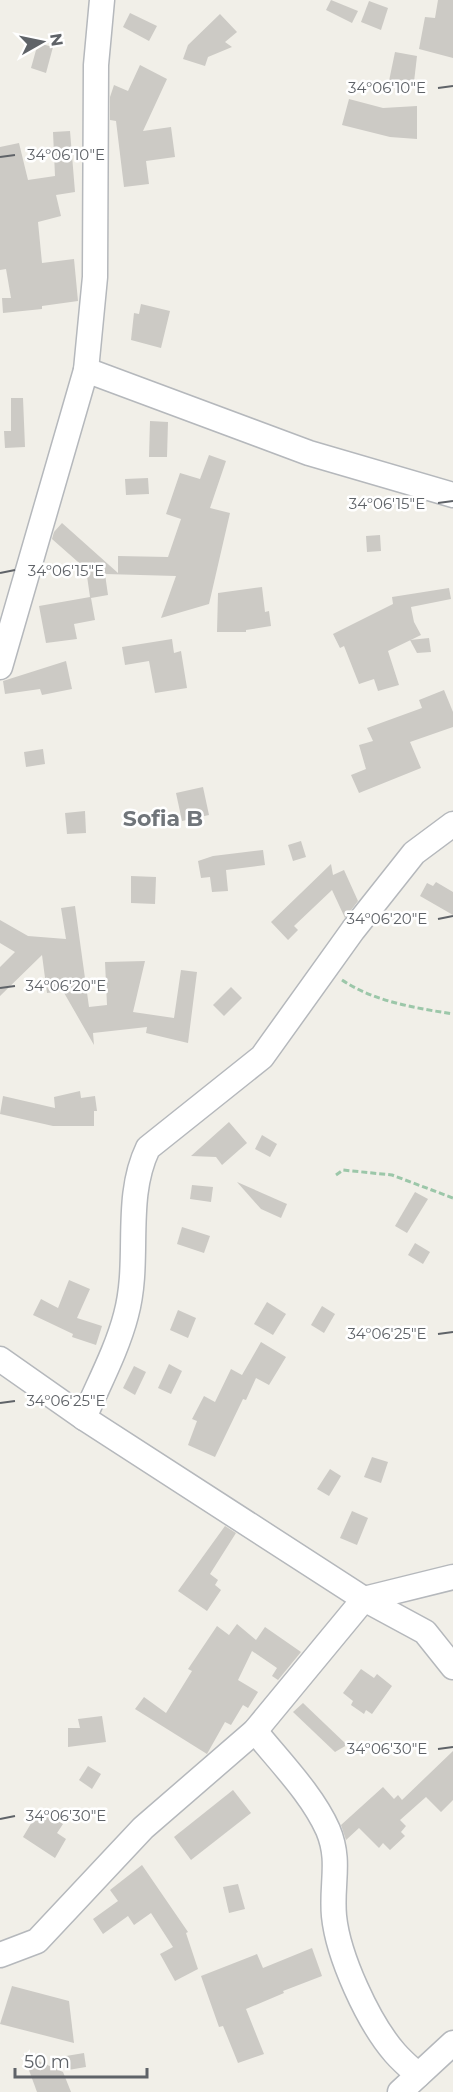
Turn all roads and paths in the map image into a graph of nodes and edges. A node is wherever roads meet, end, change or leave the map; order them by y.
1 (102, 0) edge
2 (86, 370) junction
3 (453, 495) edge
4 (0, 667) edge
5 (453, 824) edge
6 (326, 969) junction
7 (453, 1014) edge
8 (336, 1175) dead end
9 (453, 1198) edge
10 (0, 1359) edge
11 (84, 1418) junction
12 (453, 1577) edge
13 (364, 1599) junction
14 (453, 1668) edge
15 (255, 1731) junction
16 (0, 1955) edge
17 (453, 2043) edge
18 (418, 2075) junction
19 (400, 2092) edge

1 - 2 street
2 - 3 street
2 - 4 street
5 - 6 street
6 - 7 path
6 - 11 street
8 - 9 path
10 - 11 street
11 - 13 street
12 - 13 street
13 - 14 street
13 - 15 street
15 - 16 street
15 - 18 street
17 - 18 street
18 - 19 street

